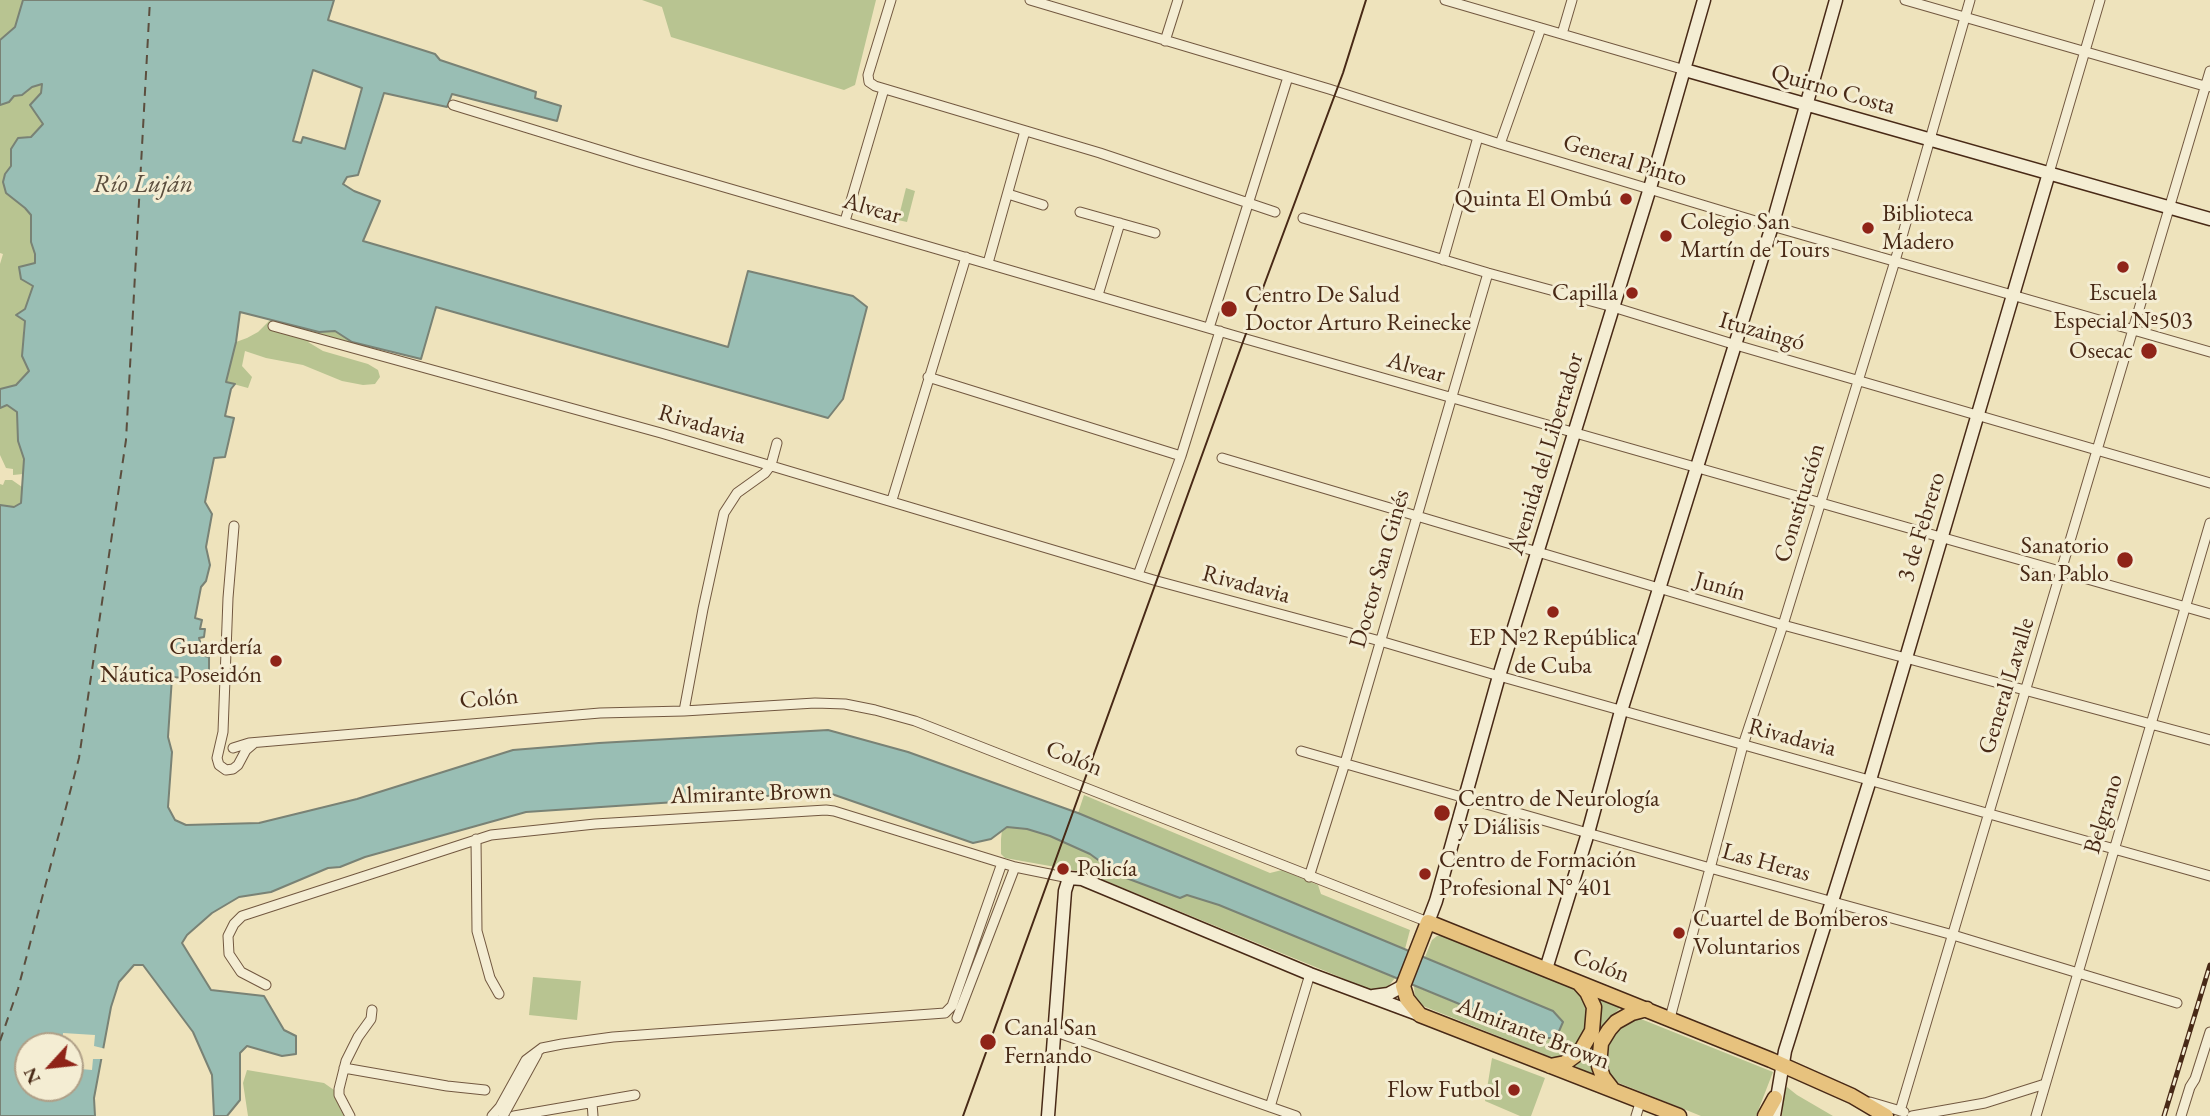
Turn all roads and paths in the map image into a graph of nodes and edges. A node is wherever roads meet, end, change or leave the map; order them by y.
1 (891, 0) edge
2 (1030, 0) edge
3 (1178, 0) edge
4 (1445, 0) edge
5 (1572, 0) edge
6 (1704, 0) edge
7 (1836, 0) edge
8 (1905, 0) edge
9 (1970, 0) edge
10 (2100, 0) edge
11 (1048, 3) edge
12 (1965, 17) junction
13 (1541, 28) junction
14 (1562, 34) junction
15 (1165, 41) junction
16 (2085, 51) junction
17 (1685, 70) junction
18 (2210, 71) edge
19 (1288, 77) junction
20 (2208, 87) edge
21 (884, 89) junction
22 (1807, 104) junction
23 (453, 105) dead end
24 (1025, 131) junction
25 (1478, 137) junction
26 (1930, 139) junction
27 (1500, 144) junction
28 (2049, 173) junction
29 (1650, 188) junction
30 (1008, 194) junction
31 (1248, 202) junction
32 (1043, 205) dead end
33 (2170, 207) junction
34 (1080, 212) dead end
35 (1275, 212) dead end
36 (1303, 218) dead end
37 (2210, 219) edge
38 (845, 221) junction
39 (1120, 223) junction
40 (1772, 226) junction
41 (1155, 233) dead end
42 (966, 257) junction
43 (1443, 260) junction
44 (1895, 261) junction
45 (988, 264) junction
46 (1488, 273) junction
47 (1098, 295) junction
48 (2012, 295) junction
49 (1613, 307) junction
50 (273, 326) dead end
51 (1209, 328) junction
52 (2133, 330) junction
53 (1220, 331) junction
54 (1736, 345) junction
55 (2210, 352) edge
56 (928, 377) junction
57 (1859, 381) junction
58 (1450, 397) junction
59 (1977, 415) junction
60 (1574, 433) junction
61 (777, 443) dead end
62 (2097, 450) junction
63 (1181, 456) junction
64 (1222, 458) dead end
65 (771, 465) junction
66 (1697, 469) junction
67 (2210, 483) edge
68 (892, 500) junction
69 (1819, 504) junction
70 (1416, 516) junction
71 (2210, 523) edge
72 (234, 526) dead end
73 (1940, 538) junction
74 (1538, 552) junction
75 (2061, 572) junction
76 (1138, 575) junction
77 (1660, 589) junction
78 (2185, 607) junction
79 (2210, 614) edge
80 (1783, 625) junction
81 (1380, 641) junction
82 (1905, 658) junction
83 (1499, 676) junction
84 (2025, 691) junction
85 (684, 710) junction
86 (1621, 711) junction
87 (2151, 725) junction
88 (223, 732) junction
89 (2210, 740) edge
90 (258, 742) junction
91 (1743, 745) junction
92 (232, 747) junction
93 (1301, 751) dead end
94 (219, 752) junction
95 (240, 759) junction
96 (1345, 763) junction
97 (1870, 780) junction
98 (1465, 798) junction
99 (1989, 814) junction
100 (1588, 833) junction
101 (476, 839) junction
102 (2113, 850) junction
103 (1002, 863) junction
104 (1014, 867) junction
105 (1710, 868) junction
106 (2210, 876) edge
107 (1309, 877) junction
108 (1069, 878) junction
109 (1832, 901) junction
110 (1428, 922) junction
111 (1953, 935) junction
112 (1546, 969) junction
113 (2077, 973) junction
114 (1310, 974) junction
115 (1578, 982) junction
116 (266, 985) dead end
117 (1403, 986) junction
118 (499, 994) dead end
119 (1369, 996) junction
120 (2177, 1003) dead end
121 (1648, 1009) junction
122 (372, 1010) dead end
123 (1420, 1015) junction
124 (957, 1018) dead end
125 (1670, 1018) junction
126 (1056, 1032) junction
127 (2210, 1032) edge
128 (1782, 1065) junction
129 (1550, 1066) junction
130 (344, 1069) junction
131 (2045, 1084) junction
132 (485, 1090) dead end
133 (1614, 1090) junction
134 (635, 1096) dead end
135 (1775, 1098) junction
136 (1641, 1100) junction
137 (592, 1103) junction
138 (1270, 1107) junction
139 (1893, 1113) edge
140 (503, 1114) edge
141 (349, 1116) edge
142 (593, 1116) edge
143 (1048, 1116) edge
144 (1296, 1116) edge
145 (1636, 1116) edge
146 (1679, 1116) edge
147 (1765, 1116) edge
148 (1773, 1116) edge
149 (1912, 1116) edge
150 (2036, 1116) edge
151 (2181, 1116) edge

1 - 21 street
2 - 11 street, General Pinto
3 - 15 street
4 - 13 street, Quirno Costa
5 - 14 street
6 - 17 street, Avenida del Libertador
7 - 22 street
8 - 12 street
9 - 12 street, Constitución
10 - 16 street, 3 de Febrero
11 - 15 street, General Pinto
12 - 16 street
12 - 26 street, Constitución
13 - 14 street, Quirno Costa
13 - 27 street
14 - 17 street, Quirno Costa
15 - 19 street, General Pinto
16 - 20 street
16 - 28 street, 3 de Febrero
17 - 22 street, Quirno Costa
17 - 29 street, Avenida del Libertador
18 - 20 street, General Lavalle
19 - 25 street, General Pinto
19 - 31 street
20 - 33 street, General Lavalle
21 - 24 street
21 - 38 street
22 - 26 street, Quirno Costa
22 - 40 street
23 - 38 street, Alvear
24 - 30 street
24 - 31 street
25 - 27 street, General Pinto
25 - 43 street
26 - 28 street, Quirno Costa
26 - 44 street, Constitución
27 - 29 street, General Pinto
28 - 33 street, Quirno Costa
28 - 48 street, 3 de Febrero
29 - 40 street, General Pinto
29 - 49 street, Avenida del Libertador
30 - 32 street
30 - 45 street
31 - 35 street
31 - 51 street
33 - 37 street, Quirno Costa
33 - 52 street, General Lavalle
34 - 39 street
36 - 43 street, Ituzaingó
38 - 42 street, Alvear
39 - 41 street
39 - 47 street
40 - 44 street, General Pinto
40 - 54 street
42 - 45 street, Alvear
42 - 56 street
43 - 46 street, Ituzaingó
44 - 48 street, General Pinto
44 - 57 street, Constitución
45 - 47 street, Alvear
46 - 49 street, Ituzaingó
46 - 58 street, Doctor San Ginés
47 - 51 street, Alvear
48 - 52 street, General Pinto
48 - 59 street, 3 de Febrero
49 - 54 street, Ituzaingó
49 - 60 street, Avenida del Libertador
50 - 65 street, Rivadavia
51 - 53 street, Alvear
52 - 55 street, General Pinto
52 - 62 street, General Lavalle
53 - 58 street, Alvear
53 - 63 street
54 - 57 street, Ituzaingó
54 - 66 street
56 - 63 street
56 - 68 street
57 - 59 street, Ituzaingó
57 - 69 street, Constitución
58 - 60 street, Alvear
58 - 70 street, Doctor San Ginés
59 - 62 street, Ituzaingó
59 - 73 street, 3 de Febrero
60 - 66 street, Alvear
60 - 74 street, Avenida del Libertador
61 - 65 street
62 - 67 street, Ituzaingó
62 - 75 street, General Lavalle
63 - 76 street
64 - 70 street, Junín
65 - 68 street, Rivadavia
65 - 85 street
66 - 69 street, Alvear
66 - 77 street
68 - 76 street, Rivadavia
69 - 73 street, Alvear
69 - 80 street, Constitución
70 - 74 street, Junín
70 - 81 street, Doctor San Ginés
71 - 78 street, Belgrano
72 - 88 street
73 - 75 street, Alvear
73 - 82 street, 3 de Febrero
74 - 77 street, Junín
74 - 83 street, Avenida del Libertador
75 - 78 street, Alvear
75 - 84 street, General Lavalle
76 - 81 street, Rivadavia
77 - 80 street, Junín
77 - 86 street
78 - 79 street, Alvear
78 - 87 street, Belgrano
80 - 82 street, Junín
80 - 91 street, Constitución
81 - 83 street, Rivadavia
81 - 96 street, Doctor San Ginés
82 - 84 street, Junín
82 - 97 street, 3 de Febrero
83 - 86 street, Rivadavia
83 - 98 street, Avenida del Libertador
84 - 87 street, Junín
84 - 99 street, General Lavalle
85 - 90 street, Colón
85 - 107 street, Colón
86 - 91 street, Rivadavia
86 - 100 street
87 - 89 street, Junín
87 - 102 street, Belgrano
88 - 92 street
88 - 94 street
90 - 92 street, Colón
90 - 95 street
91 - 97 street, Rivadavia
91 - 105 street, Constitución
92 - 94 street
92 - 95 street
93 - 96 street, Las Heras
94 - 95 street
96 - 98 street, Las Heras
96 - 107 street, Doctor San Ginés
97 - 99 street, Rivadavia
97 - 109 street, 3 de Febrero
98 - 100 street, Las Heras
98 - 110 street, Avenida del Libertador
99 - 102 street, Rivadavia
99 - 111 street, General Lavalle
100 - 105 street, Las Heras
100 - 112 street
101 - 103 street, Almirante Brown
101 - 116 street, Almirante Brown
101 - 118 street
102 - 106 street, Rivadavia
102 - 113 street, Belgrano
103 - 104 street, Almirante Brown
103 - 140 street
104 - 108 street, Almirante Brown
104 - 124 street
105 - 109 street, Las Heras
105 - 125 street, Constitución
107 - 110 street, Colón
108 - 114 street, Almirante Brown
108 - 126 street
109 - 111 street, Las Heras
109 - 128 street, 3 de Febrero
110 - 112 main road, Colón
110 - 117 main road
111 - 113 street, Las Heras
111 - 139 street, General Lavalle
112 - 115 main road, Colón
113 - 120 street, Las Heras
113 - 131 street, Belgrano
114 - 119 street, Almirante Brown
114 - 138 street
115 - 121 main road, Colón
115 - 129 main road
117 - 119 street
117 - 123 main road
119 - 123 street, Almirante Brown
121 - 125 main road, Colón
121 - 133 main road
122 - 130 street
123 - 129 main road, Almirante Brown
125 - 128 main road, Colón
126 - 138 street
126 - 143 street
127 - 151 street
128 - 135 street, 3 de Febrero
128 - 139 main road, Colón
129 - 133 main road, Almirante Brown
130 - 132 street
130 - 141 street
131 - 149 street
131 - 150 street, Belgrano
133 - 136 main road, Almirante Brown
134 - 137 street
135 - 147 main road
135 - 148 street, 3 de Febrero
136 - 145 street
136 - 146 main road, Almirante Brown
137 - 140 street
137 - 142 street
138 - 144 street
139 - 149 street, Colón

